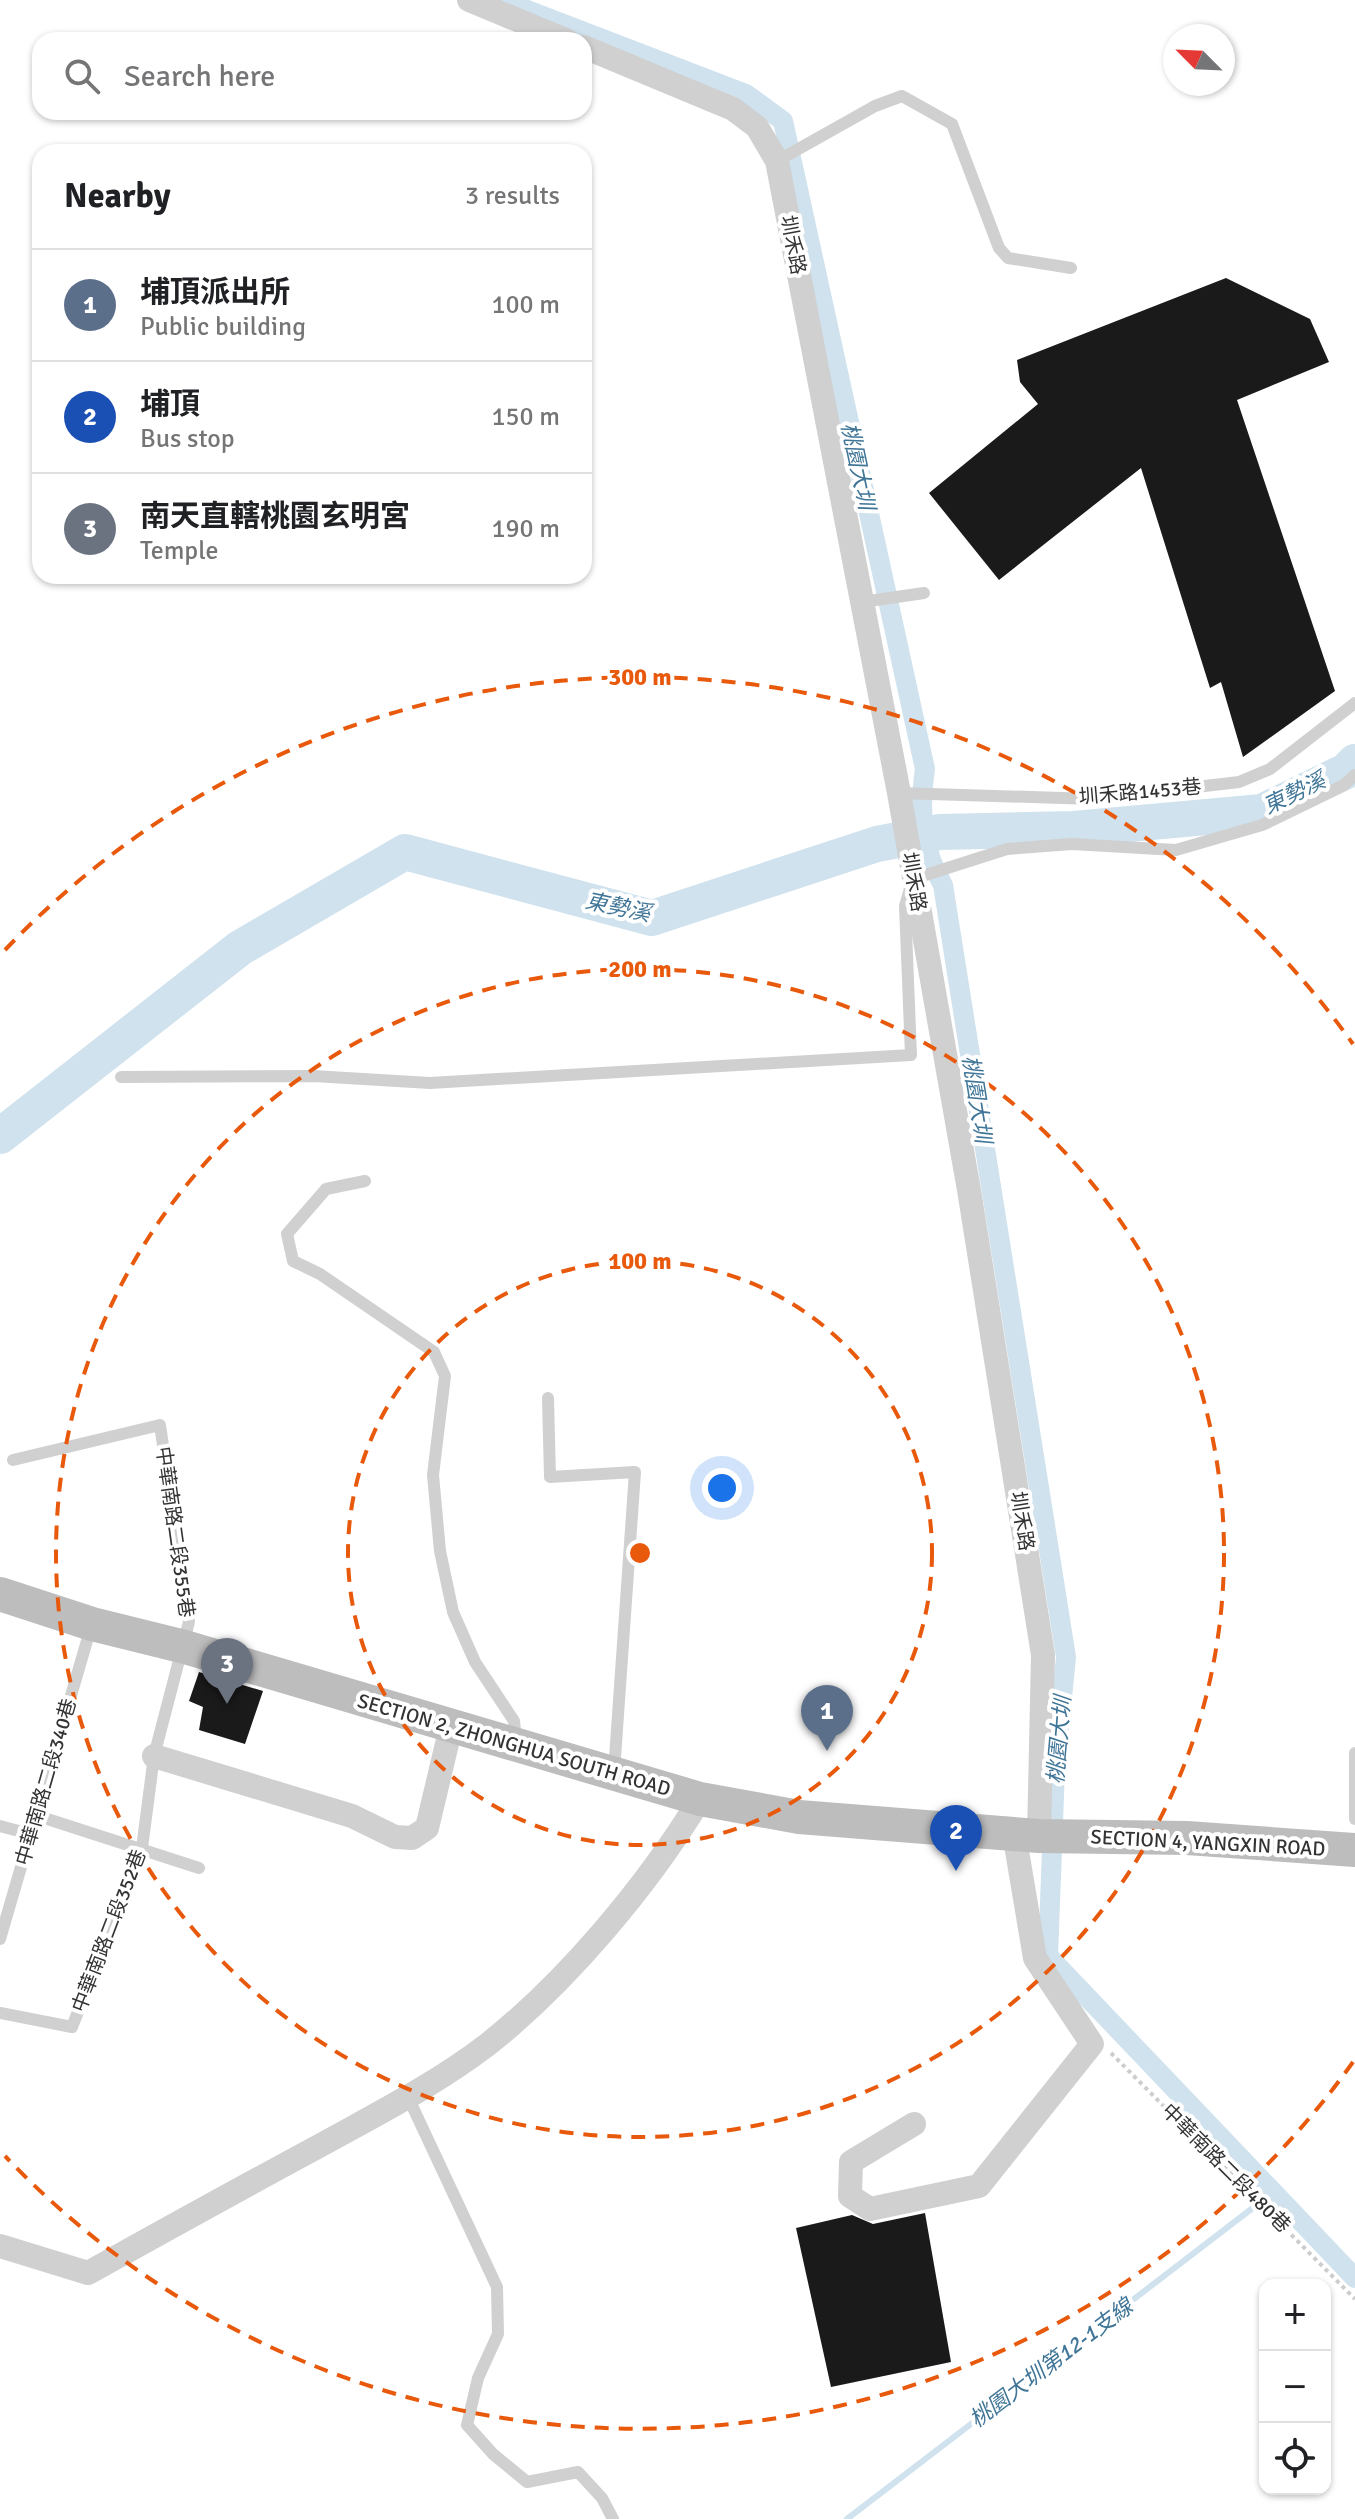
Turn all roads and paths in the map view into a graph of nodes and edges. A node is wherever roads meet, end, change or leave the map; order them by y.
1 (469, 0) edge
2 (547, 32) edge
3 (592, 50) edge
4 (778, 161) junction
5 (1071, 268) dead end
6 (924, 593) dead end
7 (862, 602) junction
8 (1355, 703) edge
9 (1355, 775) edge
10 (903, 798) junction
11 (917, 875) junction
12 (121, 1077) dead end
13 (365, 1181) dead end
14 (548, 1398) dead end
15 (13, 1460) dead end
16 (0, 1594) edge
17 (92, 1624) junction
18 (185, 1647) junction
19 (451, 1727) junction
20 (517, 1747) junction
21 (1355, 1753) edge
22 (154, 1756) junction
23 (614, 1775) junction
24 (700, 1799) junction
25 (35, 1815) junction
26 (1355, 1819) edge
27 (0, 1826) edge
28 (30, 1834) junction
29 (1038, 1835) junction
30 (142, 1848) junction
31 (1355, 1850) edge
32 (199, 1868) dead end
33 (0, 1939) edge
34 (0, 2013) edge
35 (1092, 2044) junction
36 (408, 2097) junction
37 (914, 2124) dead end
38 (0, 2246) edge
39 (1355, 2299) edge
40 (613, 2519) edge

1 - 2 street
3 - 4 street, 圳禾路
4 - 5 lane
4 - 7 street, 圳禾路
6 - 7 lane
7 - 10 street, 圳禾路
8 - 10 lane, 圳禾路1453巷
9 - 11 lane
10 - 11 street, 圳禾路
11 - 12 lane
11 - 29 street, 圳禾路
13 - 20 lane
14 - 23 lane
15 - 18 lane, 中華南路二段355巷
16 - 17 main road, SECTION 2, ZHONGHUA SOUTH ROAD
17 - 18 main road, SECTION 2, ZHONGHUA SOUTH ROAD
17 - 25 lane, 中華南路二段340巷
18 - 19 main road, SECTION 2, ZHONGHUA SOUTH ROAD
18 - 22 lane, 中華南路二段352巷
19 - 20 main road, SECTION 2, ZHONGHUA SOUTH ROAD
19 - 22 street
20 - 23 main road, SECTION 2, ZHONGHUA SOUTH ROAD
21 - 26 lane
22 - 30 lane, 中華南路二段352巷
23 - 24 main road, SECTION 2, ZHONGHUA SOUTH ROAD
24 - 29 main road, SECTION 2, ZHONGHUA SOUTH ROAD
24 - 36 street
25 - 28 lane, 中華南路二段340巷
25 - 30 lane
27 - 28 lane
28 - 33 lane, 中華南路二段340巷
29 - 31 main road, SECTION 4, YANGXIN ROAD
29 - 35 street
30 - 32 lane
30 - 34 lane, 中華南路二段352巷
35 - 37 street
35 - 39 path, 中華南路二段480巷
36 - 38 street
36 - 40 lane

